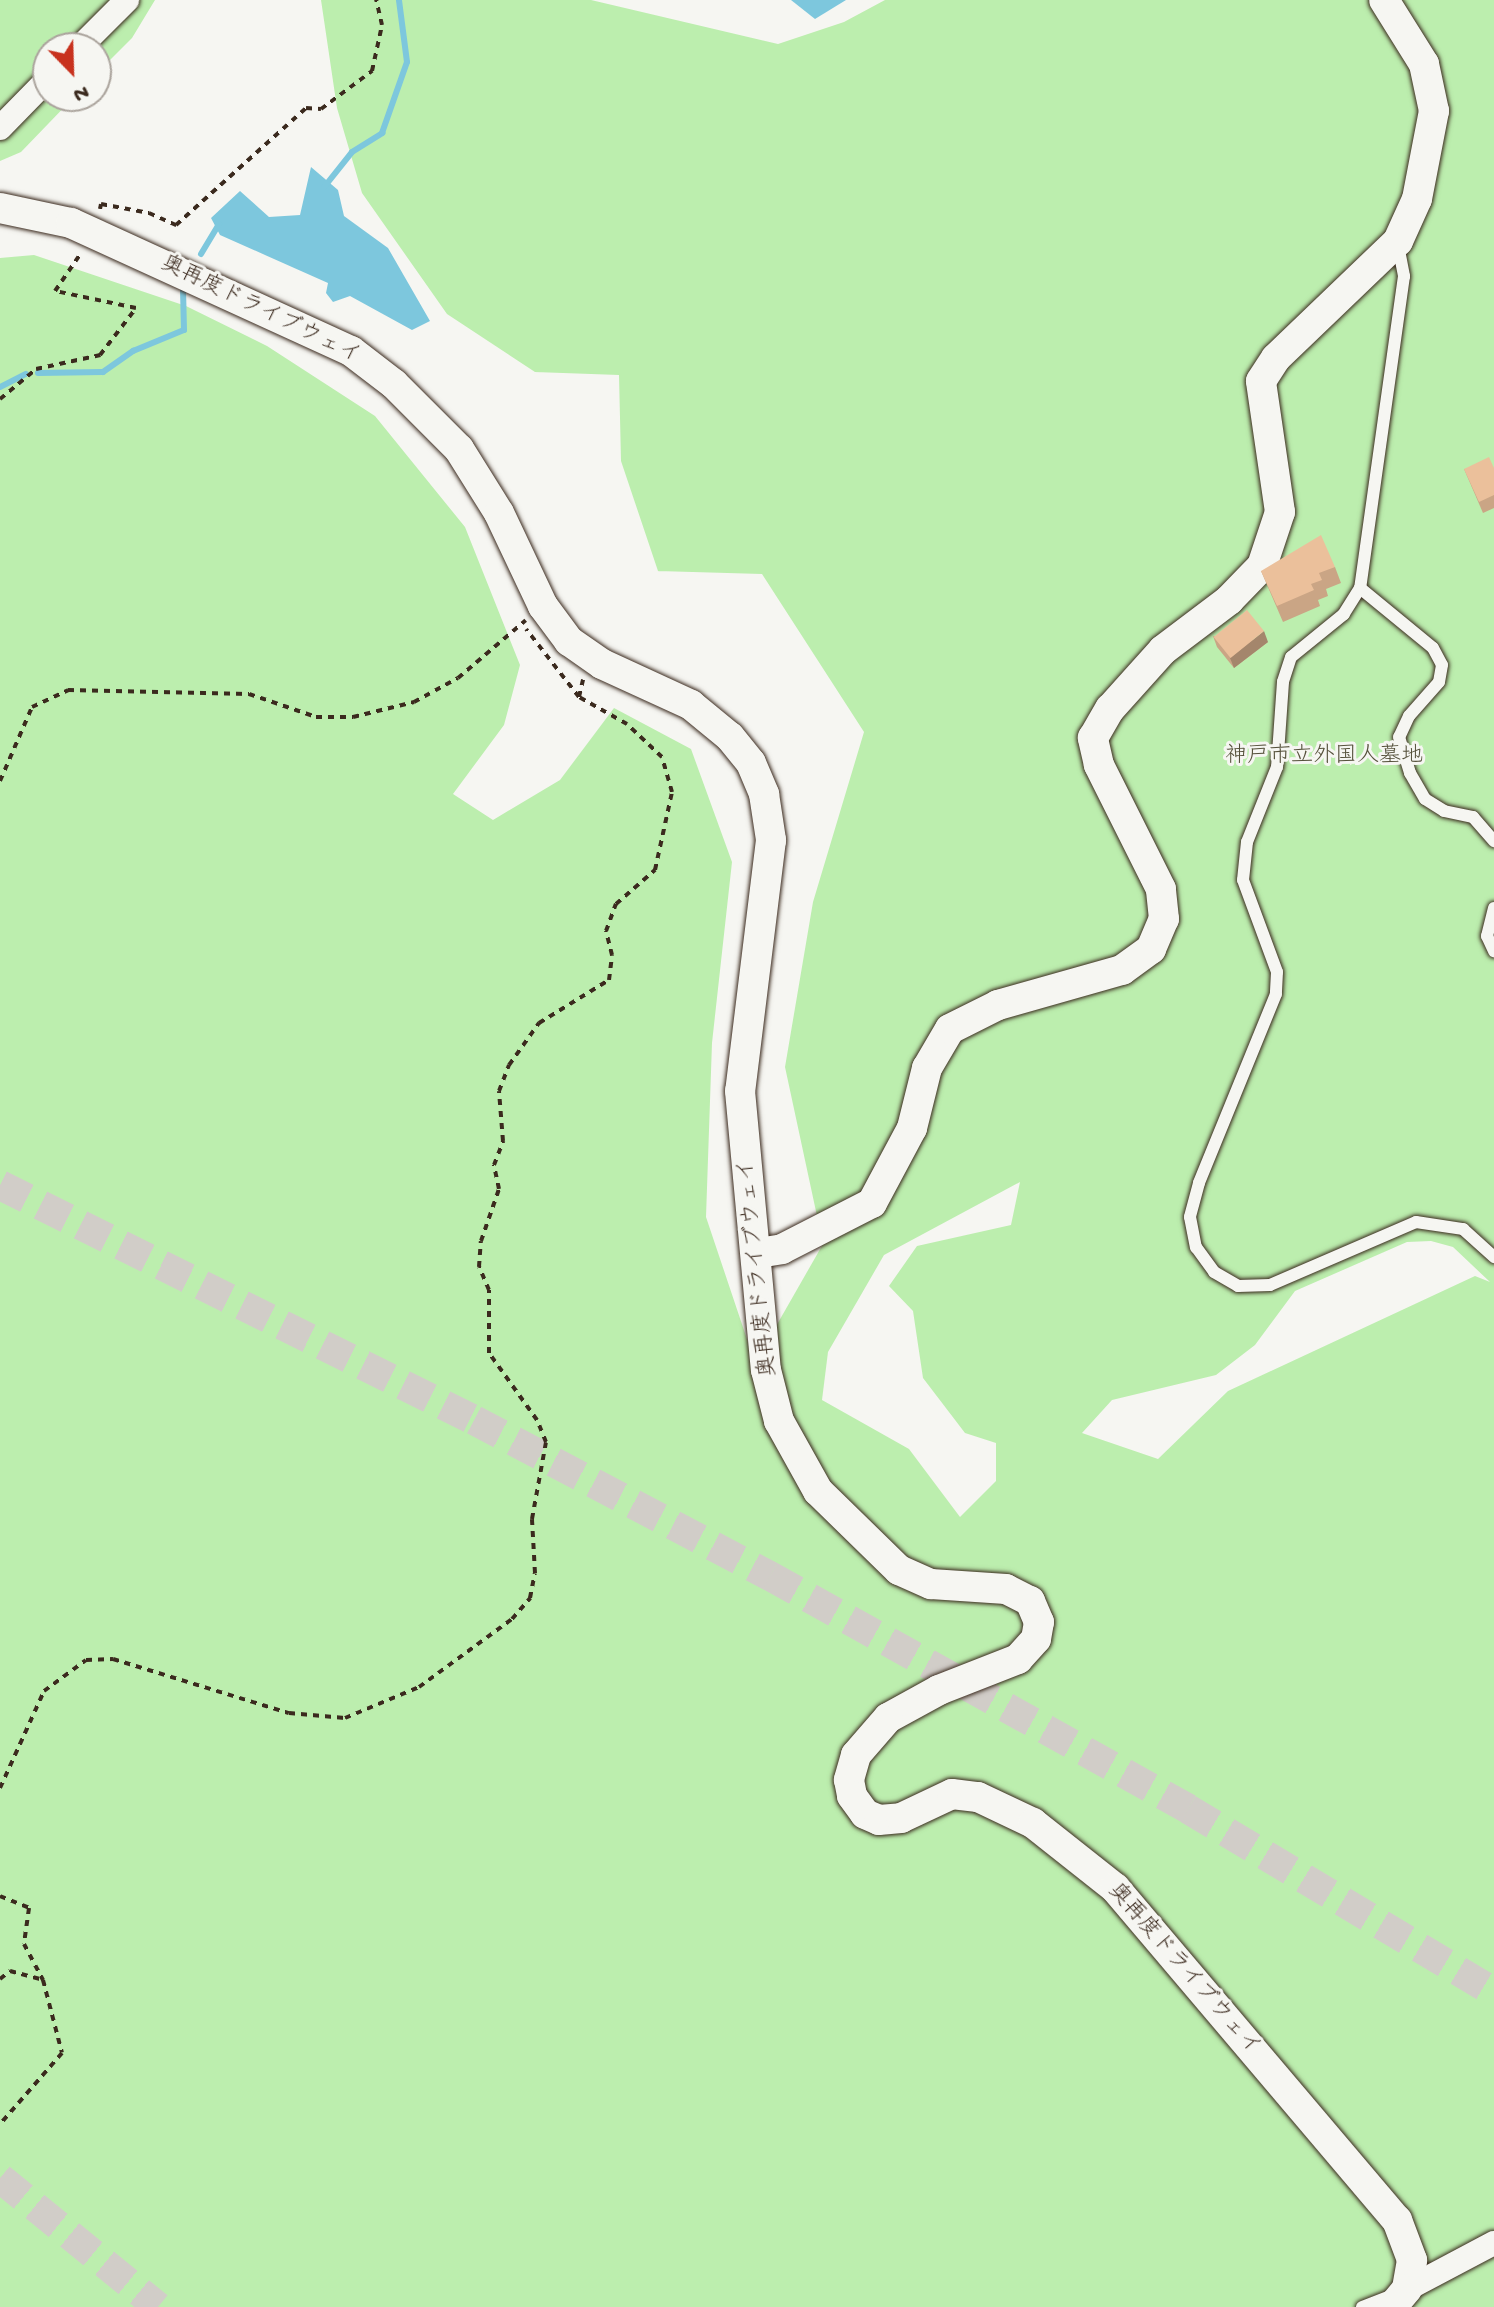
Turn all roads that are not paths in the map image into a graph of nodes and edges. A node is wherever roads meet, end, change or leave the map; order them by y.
1 (127, 0) edge
2 (1384, 0) edge
3 (95, 32) edge
4 (32, 95) edge
5 (0, 128) edge
6 (0, 208) edge
7 (1398, 241) junction
8 (1360, 588) junction
9 (1494, 841) edge
10 (1494, 908) edge
11 (1494, 951) edge
12 (758, 1253) junction
13 (1494, 1257) edge
14 (1494, 2243) edge
15 (1399, 2298) edge
16 (1362, 2307) edge

1 - 3 street
2 - 7 street
4 - 5 street
6 - 12 street, 奥再度ドライブウェイ
7 - 8 lane
7 - 12 street
8 - 9 lane
8 - 13 lane
10 - 11 lane
12 - 15 street, 奥再度ドライブウェイ
14 - 15 street
15 - 16 lane

